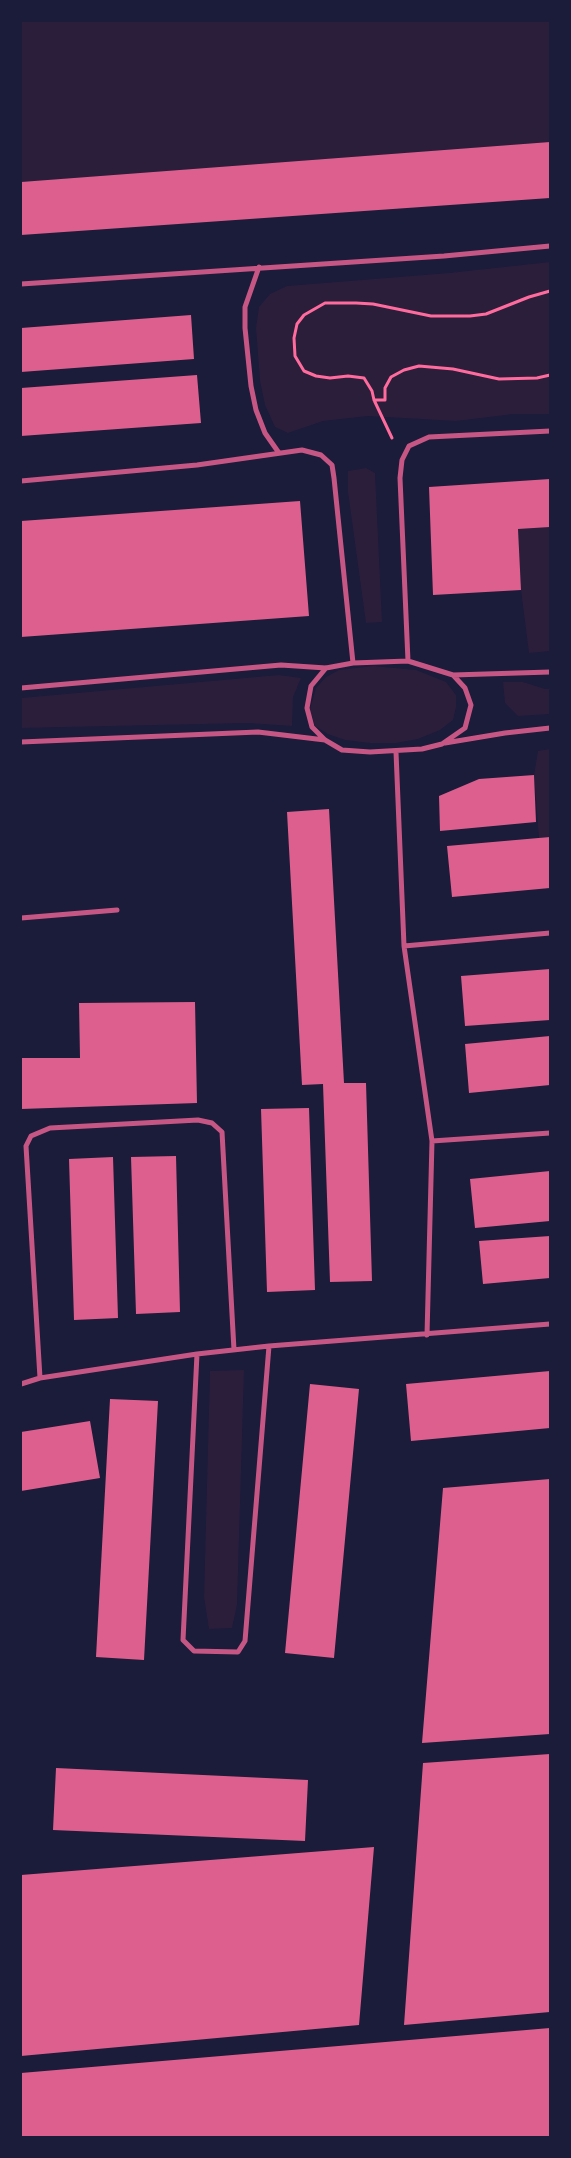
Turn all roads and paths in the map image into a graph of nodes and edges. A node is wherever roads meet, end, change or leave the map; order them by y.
1 (550, 246) edge
2 (259, 267) junction
3 (21, 284) edge
4 (550, 291) edge
5 (550, 374) edge
6 (374, 400) junction
7 (550, 431) edge
8 (279, 452) junction
9 (402, 460) junction
10 (21, 481) edge
11 (408, 661) junction
12 (353, 663) junction
13 (326, 668) junction
14 (550, 672) edge
15 (453, 675) junction
16 (21, 688) edge
17 (550, 728) edge
18 (325, 740) junction
19 (21, 742) edge
20 (442, 744) junction
21 (396, 752) junction
22 (117, 910) dead end
23 (21, 918) edge
24 (550, 933) edge
25 (404, 946) junction
26 (550, 1133) edge
27 (432, 1141) junction
28 (550, 1324) edge
29 (427, 1335) junction
30 (269, 1346) junction
31 (234, 1350) junction
32 (197, 1354) junction
33 (40, 1378) junction
34 (21, 1384) edge

1 - 2 street
2 - 3 street
2 - 8 street
4 - 6 path
5 - 6 path
6 - 9 path
7 - 9 street
8 - 10 street
8 - 12 street
9 - 11 street
11 - 12 street
11 - 15 street
12 - 13 street
13 - 16 street
13 - 18 street
14 - 15 street
15 - 20 street
17 - 20 street
18 - 19 street
18 - 21 street
20 - 21 street
21 - 25 street
22 - 23 street
24 - 25 street
25 - 27 street
26 - 27 street
27 - 29 street
28 - 29 street
29 - 30 street
30 - 31 street
30 - 32 street
31 - 32 street
31 - 33 street
32 - 33 street
33 - 34 street

